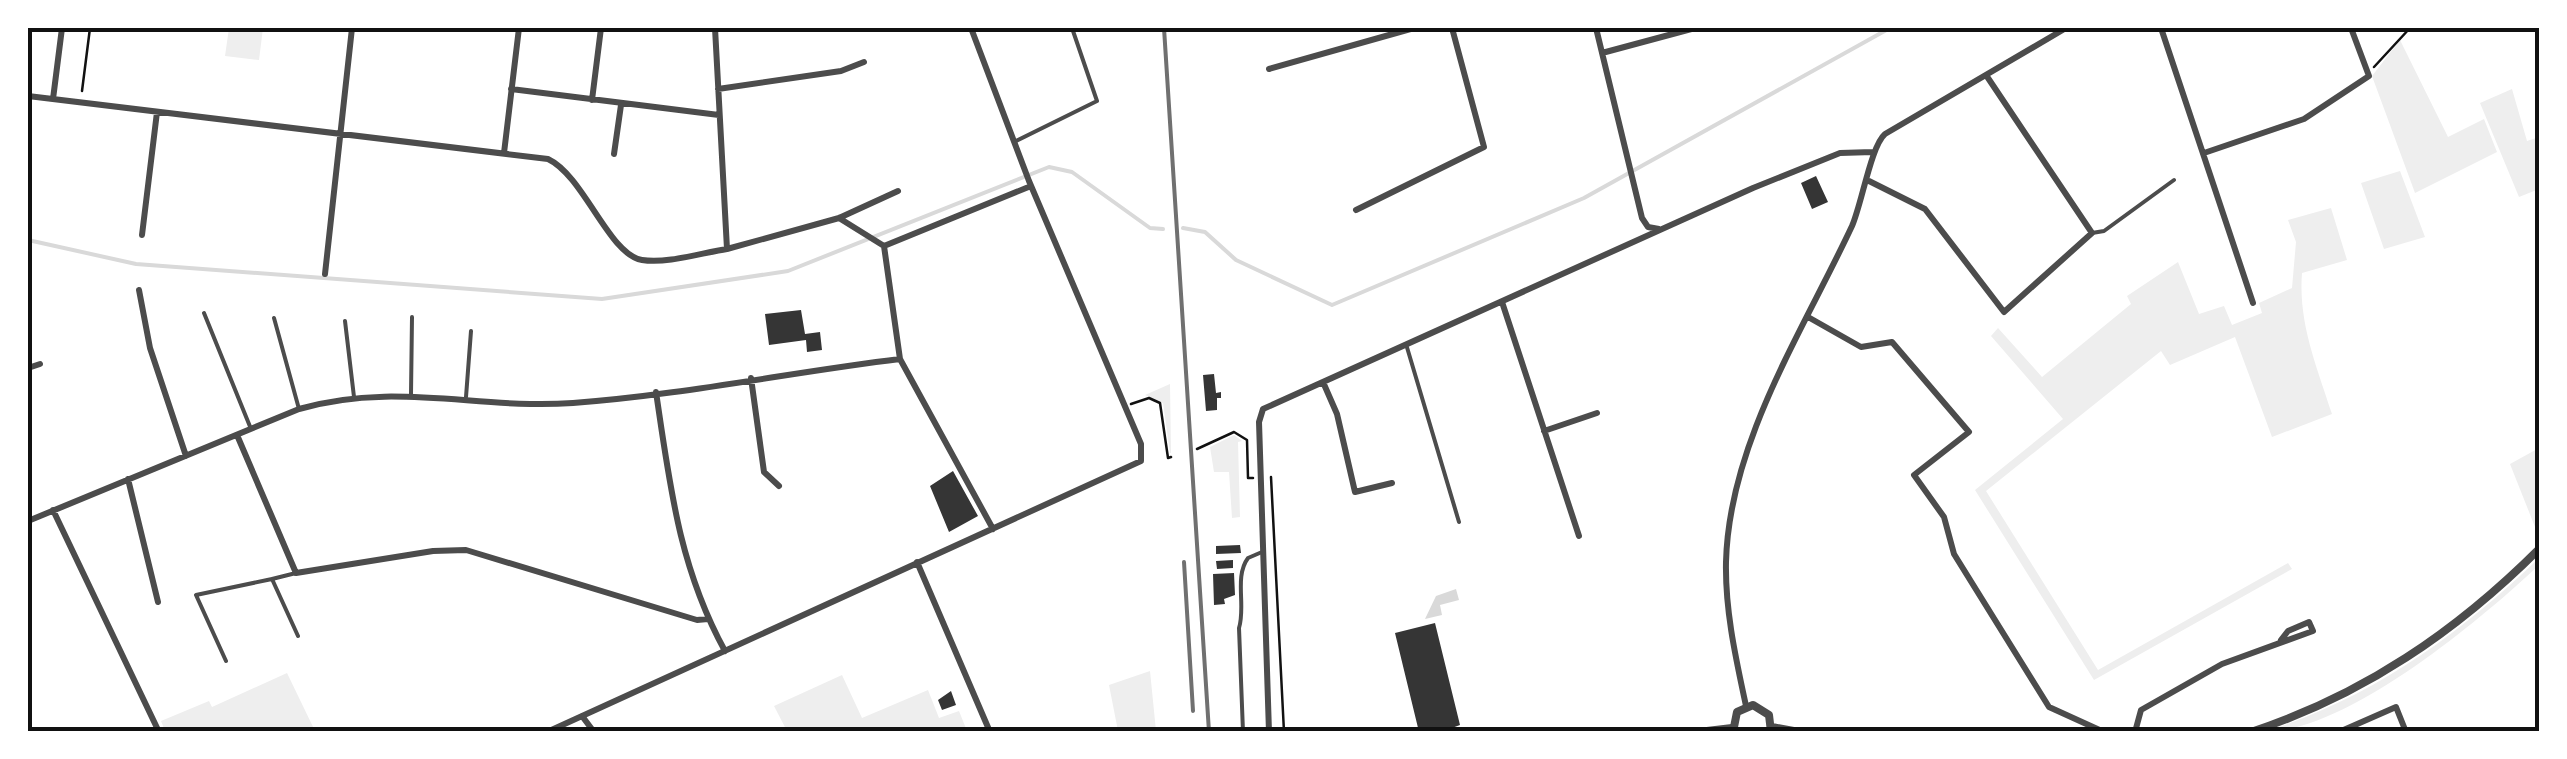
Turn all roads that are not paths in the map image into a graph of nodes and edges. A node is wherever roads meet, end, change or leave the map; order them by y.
1 (62, 28) edge
2 (352, 28) edge
3 (519, 28) edge
4 (601, 28) edge
5 (715, 28) edge
6 (970, 28) edge
7 (1072, 28) edge
8 (1414, 28) edge
9 (1452, 28) edge
10 (1596, 28) edge
11 (1695, 28) edge
12 (2066, 28) edge
13 (2162, 28) edge
14 (2351, 28) edge
15 (1602, 54) junction
16 (864, 62) dead end
17 (1269, 69) dead end
18 (1986, 75) junction
19 (512, 89) junction
20 (718, 89) junction
21 (28, 96) edge
22 (53, 99) junction
23 (592, 100) junction
24 (621, 105) junction
25 (157, 112) junction
26 (720, 116) junction
27 (339, 134) junction
28 (1013, 142) junction
29 (1873, 152) junction
30 (504, 153) junction
31 (614, 154) dead end
32 (2204, 154) junction
33 (2174, 180) dead end
34 (1869, 181) junction
35 (1030, 183) junction
36 (898, 190) dead end
37 (1356, 210) dead end
38 (838, 218) junction
39 (1660, 229) junction
40 (2092, 232) junction
41 (142, 235) dead end
42 (882, 245) junction
43 (726, 249) junction
44 (325, 274) dead end
45 (139, 290) dead end
46 (1502, 302) junction
47 (2254, 302) dead end
48 (204, 313) dead end
49 (412, 317) dead end
50 (1808, 317) junction
51 (274, 318) dead end
52 (345, 321) dead end
53 (471, 331) dead end
54 (1406, 344) junction
55 (900, 359) junction
56 (40, 364) dead end
57 (28, 368) edge
58 (751, 378) junction
59 (1323, 382) junction
60 (656, 392) junction
61 (411, 394) junction
62 (466, 397) junction
63 (354, 398) junction
64 (299, 409) junction
65 (1598, 414) dead end
66 (251, 429) junction
67 (1544, 430) junction
68 (237, 435) junction
69 (186, 456) junction
70 (128, 479) junction
71 (1392, 484) dead end
72 (780, 486) dead end
73 (53, 510) junction
74 (28, 521) edge
75 (1459, 522) dead end
76 (994, 529) junction
77 (1579, 536) dead end
78 (2540, 548) edge
79 (1262, 552) junction
80 (917, 562) junction
81 (296, 573) junction
82 (272, 580) junction
83 (158, 602) dead end
84 (708, 619) junction
85 (298, 636) dead end
86 (2281, 640) dead end
87 (725, 651) junction
88 (226, 661) dead end
89 (1746, 706) junction
90 (582, 716) junction
91 (1771, 729) edge
92 (1732, 730) edge
93 (159, 732) edge
94 (547, 732) edge
95 (594, 732) edge
96 (990, 732) edge
97 (1243, 732) edge
98 (1269, 732) edge
99 (1690, 732) edge
100 (1799, 732) edge
101 (2104, 732) edge
102 (2135, 732) edge
103 (2250, 732) edge
104 (2338, 732) edge
105 (2406, 732) edge

1 - 22 street
2 - 27 street
3 - 19 street
4 - 23 street
5 - 20 street
6 - 28 street
7 - 28 lane
8 - 17 street
9 - 37 street
10 - 15 street
11 - 15 street
12 - 18 street
13 - 32 street
14 - 32 street
15 - 39 street
16 - 20 street
18 - 29 street
18 - 40 street
19 - 23 street
19 - 30 street
20 - 26 street
21 - 22 street
22 - 25 street
23 - 24 street
24 - 26 street
24 - 31 street
25 - 27 street
25 - 41 street
26 - 43 street
27 - 30 street
27 - 44 street
28 - 35 street
29 - 34 street
29 - 39 street
30 - 43 street
32 - 47 street
33 - 40 lane
34 - 40 street
34 - 50 street
35 - 42 street
35 - 76 street
36 - 38 street
38 - 42 street
38 - 43 street
39 - 46 street
42 - 55 street
45 - 69 street
46 - 54 street
46 - 67 street
48 - 66 lane
49 - 61 lane
50 - 89 street
50 - 101 street
51 - 64 lane
52 - 63 lane
53 - 62 lane
54 - 59 street
54 - 75 lane
55 - 58 street
55 - 76 street
56 - 57 street
58 - 60 street
58 - 72 street
59 - 71 street
59 - 79 street
60 - 62 street
60 - 84 street
61 - 62 street
61 - 63 street
63 - 64 street
64 - 66 street
65 - 67 street
66 - 68 street
67 - 77 street
68 - 69 street
68 - 81 street
69 - 70 street
70 - 73 street
70 - 83 street
73 - 74 street
73 - 93 street
76 - 80 street
78 - 103 street
79 - 97 lane
79 - 98 street
80 - 87 street
80 - 96 street
81 - 82 lane
81 - 84 street
82 - 85 lane
82 - 88 lane
84 - 87 street
86 - 102 street
87 - 90 street
89 - 91 street
89 - 92 street
90 - 94 street
90 - 95 street
91 - 100 street
92 - 99 street
104 - 105 street

